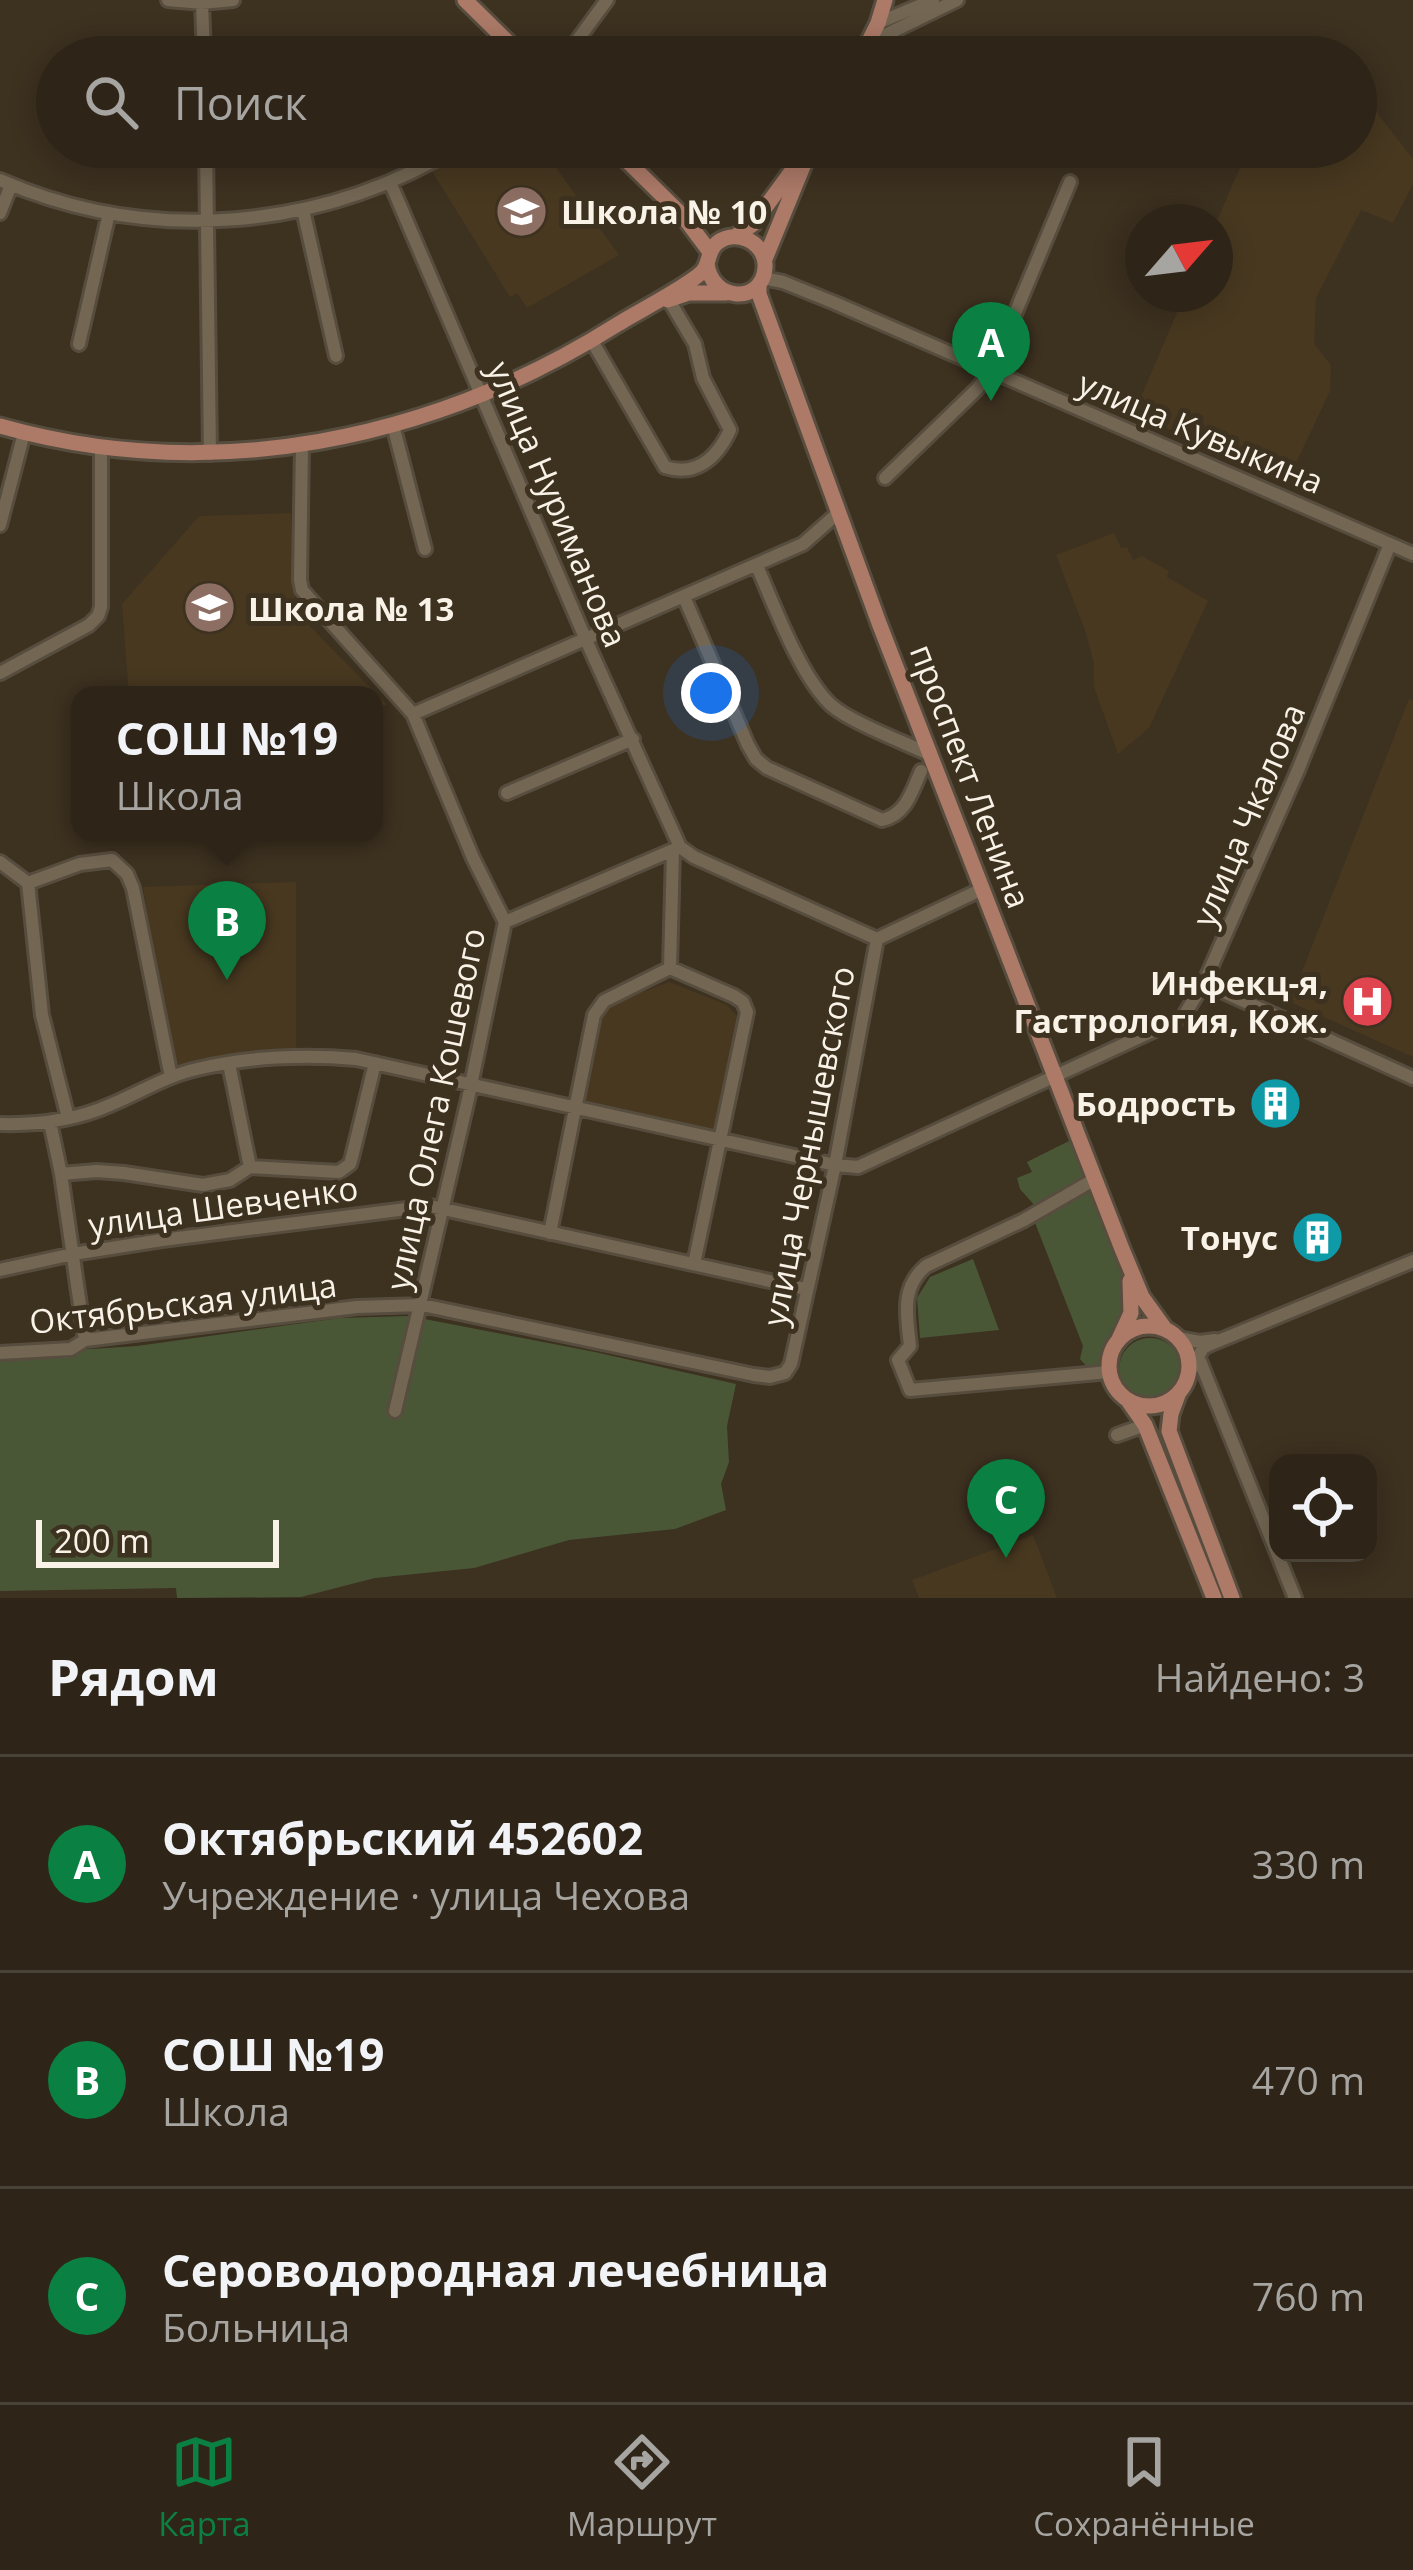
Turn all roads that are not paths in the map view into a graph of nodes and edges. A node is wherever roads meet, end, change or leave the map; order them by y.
1 (169, 0) edge
2 (233, 0) edge
3 (465, 0) edge
4 (608, 0) edge
5 (885, 0) edge
6 (933, 0) edge
7 (957, 0) edge
8 (202, 2) edge
9 (878, 23) junction
10 (203, 36) edge
11 (502, 36) edge
12 (581, 36) edge
13 (872, 36) edge
14 (891, 36) edge
15 (206, 168) edge
16 (417, 168) edge
17 (634, 168) edge
18 (795, 168) edge
19 (803, 168) edge
20 (6, 182) edge
21 (390, 182) junction
22 (1070, 182) dead end
23 (303, 210) junction
24 (0, 213) edge
25 (109, 213) junction
26 (207, 222) junction
27 (718, 248) junction
28 (763, 272) junction
29 (729, 293) junction
30 (669, 300) junction
31 (637, 312) junction
32 (592, 341) junction
33 (79, 344) dead end
34 (336, 356) dead end
35 (991, 371) junction
36 (793, 391) junction
37 (481, 396) junction
38 (393, 424) junction
39 (0, 426) edge
40 (24, 433) junction
41 (302, 444) junction
42 (100, 447) junction
43 (209, 454) junction
44 (885, 478) dead end
45 (838, 514) junction
46 (0, 525) edge
47 (1390, 544) junction
48 (425, 549) dead end
49 (1413, 554) edge
50 (757, 566) junction
51 (683, 597) junction
52 (586, 640) junction
53 (0, 673) edge
54 (413, 714) junction
55 (633, 739) junction
56 (931, 755) junction
57 (921, 771) dead end
58 (507, 793) dead end
59 (676, 849) junction
60 (0, 862) edge
61 (28, 883) junction
62 (978, 891) dead end
63 (505, 922) junction
64 (878, 939) junction
65 (670, 968) junction
66 (1204, 983) junction
67 (375, 1063) junction
68 (229, 1064) junction
69 (171, 1077) junction
70 (1055, 1077) junction
71 (1413, 1078) edge
72 (470, 1083) junction
73 (575, 1108) junction
74 (68, 1118) junction
75 (50, 1122) junction
76 (0, 1124) edge
77 (722, 1138) junction
78 (835, 1165) junction
79 (250, 1167) junction
80 (61, 1174) junction
81 (1095, 1179) junction
82 (443, 1208) junction
83 (550, 1233) junction
84 (1121, 1250) junction
85 (73, 1254) junction
86 (1413, 1261) edge
87 (694, 1264) junction
88 (0, 1270) edge
89 (806, 1289) junction
90 (422, 1305) junction
91 (1172, 1333) junction
92 (1227, 1336) junction
93 (85, 1340) junction
94 (1119, 1340) junction
95 (0, 1352) edge
96 (1198, 1356) junction
97 (791, 1364) joint
98 (1109, 1372) junction
99 (1189, 1374) junction
100 (1178, 1395) junction
101 (1127, 1400) junction
102 (395, 1411) dead end
103 (1145, 1424) junction
104 (1117, 1435) dead end
105 (1214, 1598) edge
106 (1232, 1598) edge
107 (1295, 1598) edge

1 - 8 street
2 - 8 street
3 - 11 main road
4 - 12 street
5 - 9 main road
6 - 9 street
7 - 14 street
8 - 10 street
9 - 13 main road
15 - 26 street
16 - 21 street
17 - 27 main road
18 - 27 main road
19 - 28 main road
20 - 24 street
20 - 25 street
21 - 23 street
21 - 37 street, улица Нуриманова
22 - 35 street
23 - 26 street
23 - 34 street
25 - 26 street
25 - 33 street
26 - 43 street
27 - 28 main road
27 - 29 main road
27 - 31 main road
28 - 29 main road
28 - 35 street, улица Кувыкина
28 - 36 main road, проспект Ленина
29 - 30 main road
29 - 36 main road, проспект Ленина
30 - 31 main road
30 - 32 street
31 - 32 main road
32 - 37 main road
35 - 44 street
35 - 47 street, улица Кувыкина
36 - 45 main road, проспект Ленина
37 - 38 main road
37 - 52 street, улица Нуриманова
38 - 41 main road
38 - 48 street
39 - 40 main road
40 - 42 main road
40 - 46 street
41 - 43 main road
41 - 54 street, улица Олега Кошевого
42 - 43 main road
42 - 53 street
45 - 50 street
45 - 56 main road, проспект Ленина
47 - 49 street, улица Кувыкина
47 - 66 street, улица Чкалова
50 - 51 street
50 - 56 street
51 - 52 street
51 - 57 street
52 - 54 street
52 - 55 street, улица Нуриманова
54 - 63 street, улица Олега Кошевого
55 - 58 street
55 - 59 street, улица Нуриманова
56 - 70 main road, проспект Ленина
59 - 63 street
59 - 64 street
59 - 65 street
60 - 61 street
61 - 69 street
61 - 74 street
62 - 64 street
63 - 72 street, улица Олега Кошевого
64 - 78 street, улица Чернышевского
65 - 73 street
65 - 77 street
66 - 70 street, улица Чкалова
66 - 71 street
67 - 68 street
67 - 72 street
67 - 79 street
68 - 69 street
68 - 79 street
69 - 74 street
70 - 78 street, улица Чкалова
70 - 81 main road, проспект Ленина
72 - 73 street
72 - 82 street, улица Олега Кошевого
73 - 77 street
73 - 83 street
74 - 75 street
75 - 76 street
75 - 80 street
77 - 78 street
77 - 87 street
78 - 89 street, улица Чернышевского
79 - 80 street
80 - 85 street
81 - 84 main road, проспект Ленина
81 - 98 street
82 - 83 street, улица Шевченко
82 - 85 street, улица Шевченко
82 - 90 street, улица Олега Кошевого
83 - 87 street, улица Шевченко
84 - 91 main road, проспект Ленина
84 - 94 main road, проспект Ленина
85 - 88 street, улица Шевченко
85 - 93 street
86 - 92 street
87 - 89 street, улица Шевченко
89 - 97 street, улица Чернышевского
90 - 93 street, Октябрьская улица
90 - 97 street, Октябрьская улица
90 - 102 street, улица Олега Кошевого
91 - 92 street
91 - 94 main road
91 - 99 main road
92 - 96 street
93 - 95 street, Октябрьская улица
94 - 98 main road
96 - 99 street
96 - 107 street
98 - 101 main road
99 - 100 main road
100 - 101 main road
100 - 106 main road
101 - 103 main road
103 - 104 street
103 - 105 main road

